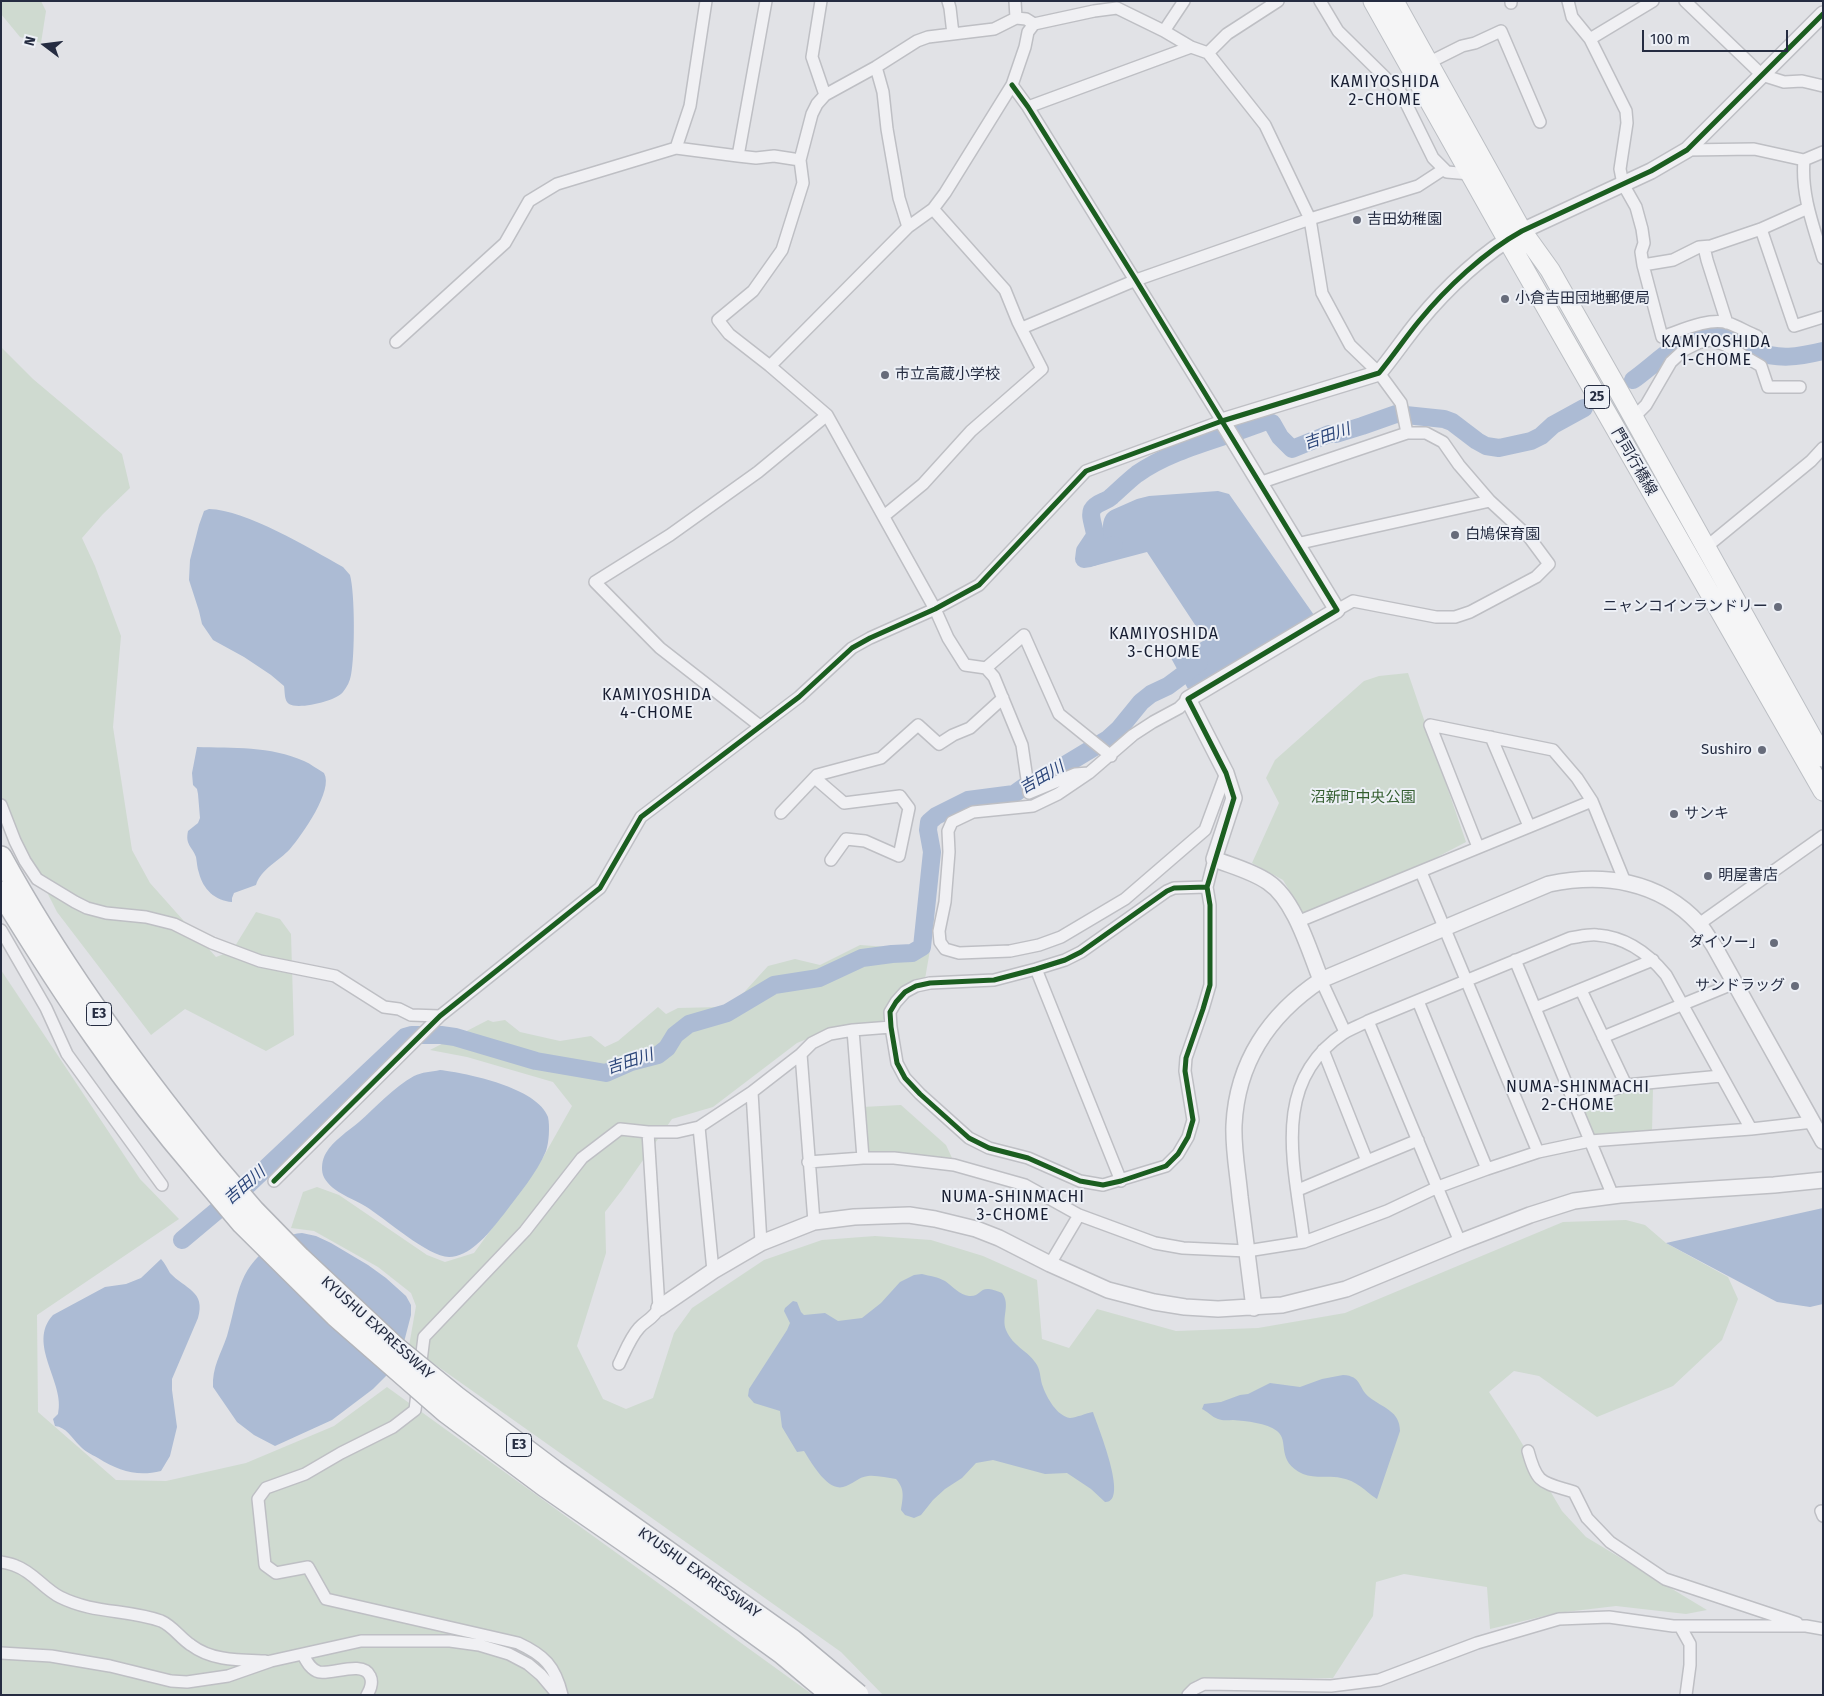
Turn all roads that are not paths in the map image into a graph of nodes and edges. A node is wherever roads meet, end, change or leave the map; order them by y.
1 (706, 1) edge
2 (766, 1) edge
3 (821, 1) edge
4 (948, 1) edge
5 (1015, 1) edge
6 (1184, 1) edge
7 (1278, 1) edge
8 (1320, 1) edge
9 (1373, 1) edge
10 (1394, 1) edge
11 (1568, 1) edge
12 (1653, 1) edge
13 (1686, 1) edge
14 (1823, 14) edge
15 (1016, 18) junction
16 (1034, 24) junction
17 (1164, 30) junction
18 (953, 34) junction
19 (1590, 39) junction
20 (1191, 47) junction
21 (1208, 53) junction
22 (1428, 63) junction
23 (876, 67) junction
24 (1762, 75) junction
25 (1012, 85) junction
26 (1823, 86) edge
27 (825, 95) junction
28 (1028, 106) junction
29 (1540, 122) dead end
30 (676, 148) junction
31 (1687, 150) junction
32 (1823, 152) edge
33 (738, 156) junction
34 (800, 160) junction
35 (1804, 160) junction
36 (1444, 169) junction
37 (1470, 174) junction
38 (1623, 184) junction
39 (1808, 208) junction
40 (934, 209) junction
41 (1310, 219) junction
42 (908, 227) junction
43 (1762, 230) junction
44 (1515, 235) junction
45 (1704, 247) junction
46 (1823, 258) edge
47 (1643, 265) junction
48 (1136, 280) junction
49 (1823, 317) edge
50 (1727, 322) junction
51 (1022, 328) junction
52 (1757, 336) dead end
53 (396, 342) dead end
54 (770, 366) junction
55 (1379, 373) junction
56 (1800, 387) dead end
57 (827, 415) junction
58 (1634, 418) junction
59 (1222, 421) junction
60 (1407, 434) junction
61 (1823, 448) edge
62 (1259, 483) junction
63 (1490, 501) junction
64 (884, 516) junction
65 (1296, 544) junction
66 (1705, 548) junction
67 (935, 610) junction
68 (1337, 610) junction
69 (986, 668) junction
70 (1003, 698) junction
71 (1188, 699) junction
72 (760, 726) junction
73 (1491, 737) junction
74 (1111, 756) junction
75 (1823, 757) edge
76 (1089, 773) junction
77 (1226, 773) junction
78 (815, 778) junction
79 (1823, 791) edge
80 (1592, 801) junction
81 (1, 805) edge
82 (781, 813) dead end
83 (1530, 826) junction
84 (1823, 836) edge
85 (1478, 847) junction
86 (1, 857) edge
87 (1214, 859) junction
88 (831, 860) dead end
89 (1421, 872) junction
90 (1624, 882) junction
91 (1207, 887) junction
92 (1, 892) edge
93 (1297, 922) junction
94 (1698, 924) junction
95 (1444, 927) junction
96 (1, 930) edge
97 (1515, 960) junction
98 (1653, 960) junction
99 (1036, 969) junction
100 (1321, 980) junction
101 (1466, 980) junction
102 (1735, 983) junction
103 (1581, 990) junction
104 (1418, 1001) junction
105 (1681, 1005) junction
106 (1535, 1008) junction
107 (440, 1016) junction
108 (1368, 1021) junction
109 (891, 1027) junction
110 (853, 1030) junction
111 (1345, 1032) junction
112 (1603, 1037) junction
113 (1323, 1050) junction
114 (801, 1054) junction
115 (1721, 1076) junction
116 (1626, 1085) junction
117 (752, 1092) junction
118 (1575, 1104) junction
119 (1813, 1122) junction
120 (699, 1127) junction
121 (1751, 1130) junction
122 (648, 1132) junction
123 (1418, 1140) junction
124 (1590, 1141) junction
125 (1823, 1141) edge
126 (1538, 1152) junction
127 (863, 1158) junction
128 (1367, 1161) junction
129 (808, 1162) junction
130 (205, 1167) junction
131 (1487, 1169) junction
132 (1823, 1180) edge
133 (274, 1181) dead end
134 (1121, 1181) junction
135 (162, 1185) dead end
136 (1438, 1188) junction
137 (1298, 1190) junction
138 (1614, 1196) junction
139 (1079, 1215) junction
140 (814, 1222) junction
141 (1304, 1242) junction
142 (1460, 1242) junction
143 (761, 1243) junction
144 (1246, 1251) junction
145 (1050, 1264) junction
146 (713, 1271) junction
147 (659, 1308) junction
148 (1254, 1308) junction
149 (619, 1364) dead end
150 (1528, 1450) dead end
151 (1, 1562) edge
152 (1680, 1626) junction
153 (1806, 1626) junction
154 (1823, 1629) edge
155 (1, 1653) edge
156 (303, 1655) junction
157 (271, 1661) junction
158 (367, 1695) edge
159 (558, 1695) edge
160 (562, 1695) edge
161 (832, 1695) edge
162 (858, 1695) edge
163 (1188, 1695) edge
164 (1686, 1695) edge

1 - 30 street
2 - 33 street
3 - 27 street
4 - 18 street
5 - 15 street
6 - 17 street
7 - 21 street
8 - 36 street
9 - 37 main road, 門司行橋線 / 25
10 - 22 main road, 門司行橋線 / 25
11 - 19 street
12 - 19 street
13 - 24 street
14 - 24 street
15 - 16 street
15 - 18 street
16 - 17 street
16 - 25 street
17 - 20 street
18 - 23 street
19 - 38 street
20 - 21 street
20 - 28 street
21 - 41 street
22 - 29 street
22 - 44 main road, 門司行橋線 / 25
23 - 27 street
23 - 42 street
24 - 26 street
24 - 31 street
25 - 28 street
25 - 40 street
27 - 34 street
28 - 48 street
30 - 33 street
30 - 53 street
31 - 35 street
31 - 38 street
32 - 35 street
33 - 34 street
34 - 54 street
35 - 39 street
36 - 37 street
36 - 41 street
37 - 44 main road, 門司行橋線 / 25
38 - 44 street
38 - 47 street
39 - 43 street
39 - 46 street
40 - 42 street
40 - 51 street
41 - 48 street
41 - 55 street
42 - 54 street
43 - 45 street
43 - 49 street
44 - 55 street
44 - 58 main road, 門司行橋線 / 25
44 - 79 main road, 門司行橋線 / 25
45 - 47 street
45 - 50 street
47 - 50 street
48 - 51 street
48 - 59 street
50 - 52 street
51 - 64 street
54 - 57 street
55 - 59 street
55 - 60 street
56 - 58 street
57 - 64 street
57 - 72 street
58 - 66 main road, 門司行橋線 / 25
59 - 62 street
59 - 67 street
60 - 62 street
60 - 63 street
61 - 66 street
62 - 65 street
63 - 65 street
63 - 68 street
64 - 67 street
65 - 68 street
66 - 75 main road, 門司行橋線 / 25
67 - 69 street
67 - 72 street
68 - 71 street
69 - 70 street
69 - 74 street
70 - 76 street
70 - 78 street
71 - 74 street
71 - 77 street
72 - 107 street
73 - 80 street
73 - 83 street
73 - 85 street
74 - 76 street
76 - 77 street
77 - 87 street
78 - 82 street
78 - 88 street
80 - 83 street
80 - 90 street
81 - 107 street
83 - 85 street
84 - 94 street
85 - 89 street
86 - 130 highway, KYUSHU EXPRESSWAY / E3
87 - 91 street
87 - 93 street
89 - 93 street
89 - 95 street
90 - 94 street
90 - 95 street
91 - 99 street
91 - 134 street
92 - 130 highway, KYUSHU EXPRESSWAY / E3
93 - 100 street
94 - 102 street
95 - 100 street
95 - 101 street
96 - 135 street
97 - 98 street
97 - 101 street
97 - 106 street
98 - 103 street
98 - 105 street
99 - 109 street
99 - 134 street
100 - 111 street
100 - 144 street
101 - 104 street
101 - 126 street
102 - 105 street
102 - 119 street
103 - 106 street
103 - 112 street
104 - 108 street
104 - 131 street
105 - 112 street
105 - 115 street
106 - 118 street
107 - 133 street
108 - 111 street
108 - 123 street
109 - 110 street
109 - 134 street
110 - 114 street
110 - 127 street
111 - 113 street
112 - 116 street
113 - 128 street
113 - 137 street
114 - 117 street
114 - 129 street
115 - 116 street
115 - 121 street
116 - 118 street
117 - 120 street
117 - 143 street
118 - 124 street
119 - 121 street
119 - 125 street
120 - 122 street
120 - 146 street
121 - 124 street
122 - 147 street
122 - 160 street
123 - 128 street
123 - 136 street
124 - 126 street
124 - 138 street
126 - 131 street
127 - 129 street
127 - 139 street
128 - 137 street
129 - 140 street
130 - 161 highway, KYUSHU EXPRESSWAY / E3, bridge
130 - 162 highway, KYUSHU EXPRESSWAY / E3, bridge
131 - 136 street
132 - 138 street
136 - 141 street
136 - 142 street
137 - 141 street
138 - 142 street
139 - 144 street
139 - 145 street
140 - 143 street
140 - 145 street
141 - 144 street
142 - 148 street
143 - 146 street
144 - 148 street
145 - 148 street
146 - 147 street
147 - 149 street
150 - 153 street
151 - 157 street
152 - 153 street
152 - 163 street
152 - 164 street
153 - 154 street
155 - 157 street
156 - 157 street
156 - 158 street
156 - 159 street

